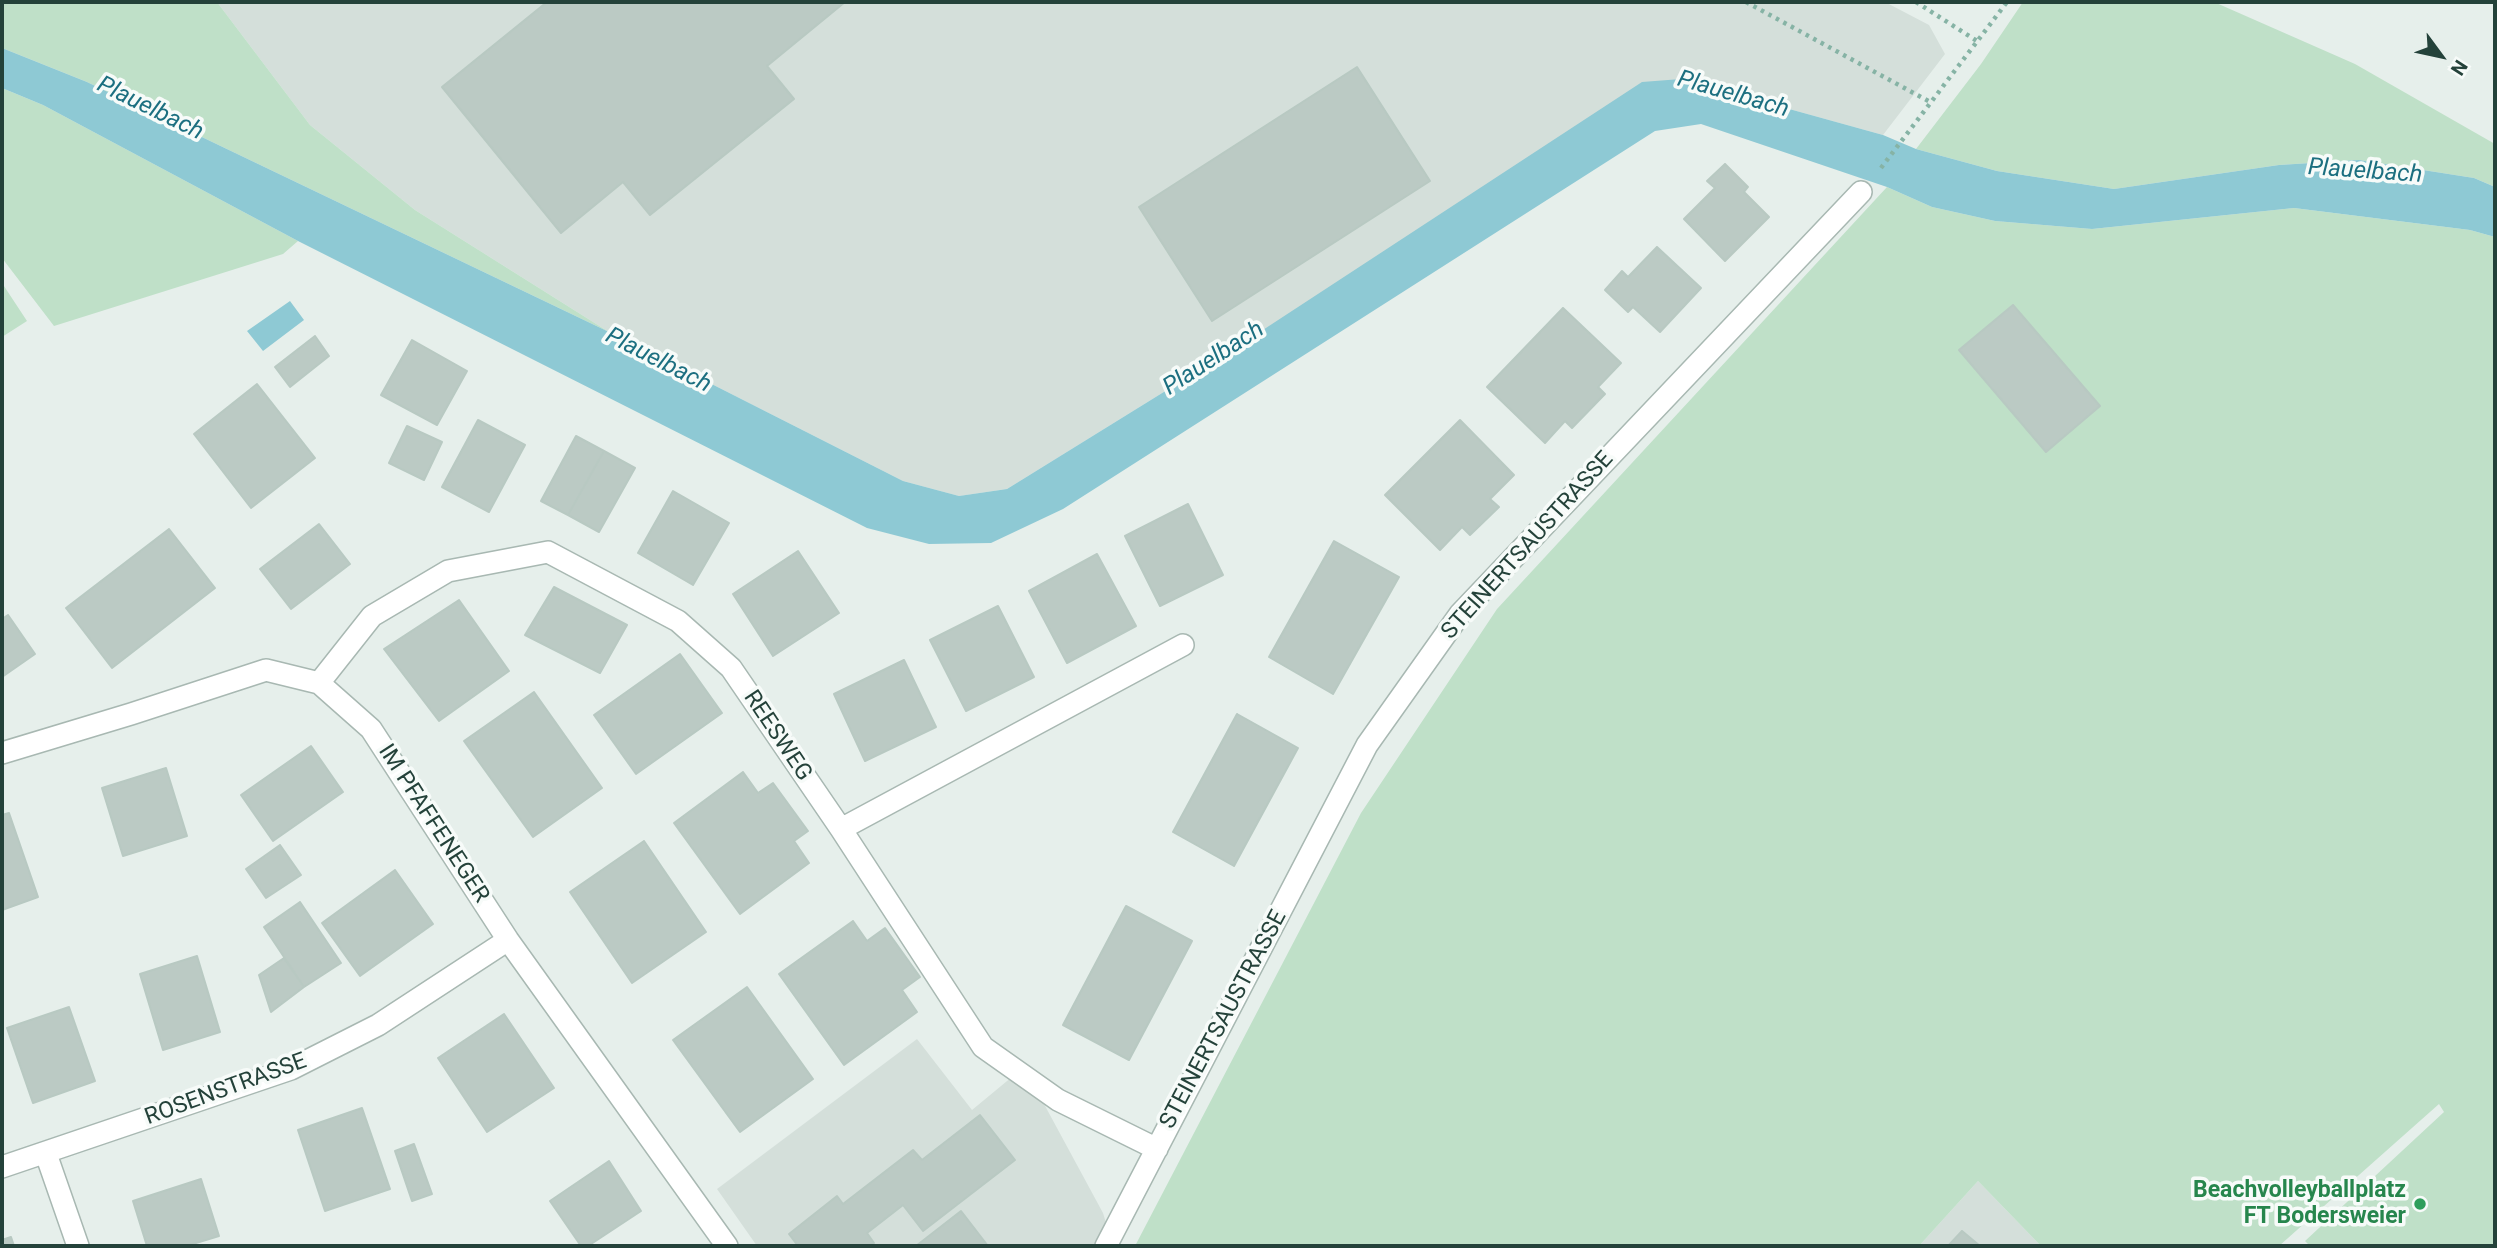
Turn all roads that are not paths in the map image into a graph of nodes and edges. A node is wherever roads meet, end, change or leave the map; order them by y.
1 (1861, 192) road end
2 (1183, 645) dead end
3 (319, 683) junction
4 (2, 753) edge
5 (841, 829) junction
6 (508, 940) junction
7 (1157, 1149) junction
8 (46, 1154) junction
9 (2, 1167) edge
10 (78, 1246) edge
11 (727, 1246) edge
12 (1106, 1246) edge

1 - 7 street, STEINERTSAUSTRASSE
2 - 5 street
3 - 4 street, IM PFAFFENEGER
3 - 5 street, REESWEG
3 - 6 street, IM PFAFFENEGER
5 - 7 street, REESWEG
6 - 8 street, ROSENSTRASSE
6 - 11 street, IM PFAFFENEGER
7 - 12 street, STEINERTSAUSTRASSE
8 - 9 street, ROSENSTRASSE
8 - 10 street

